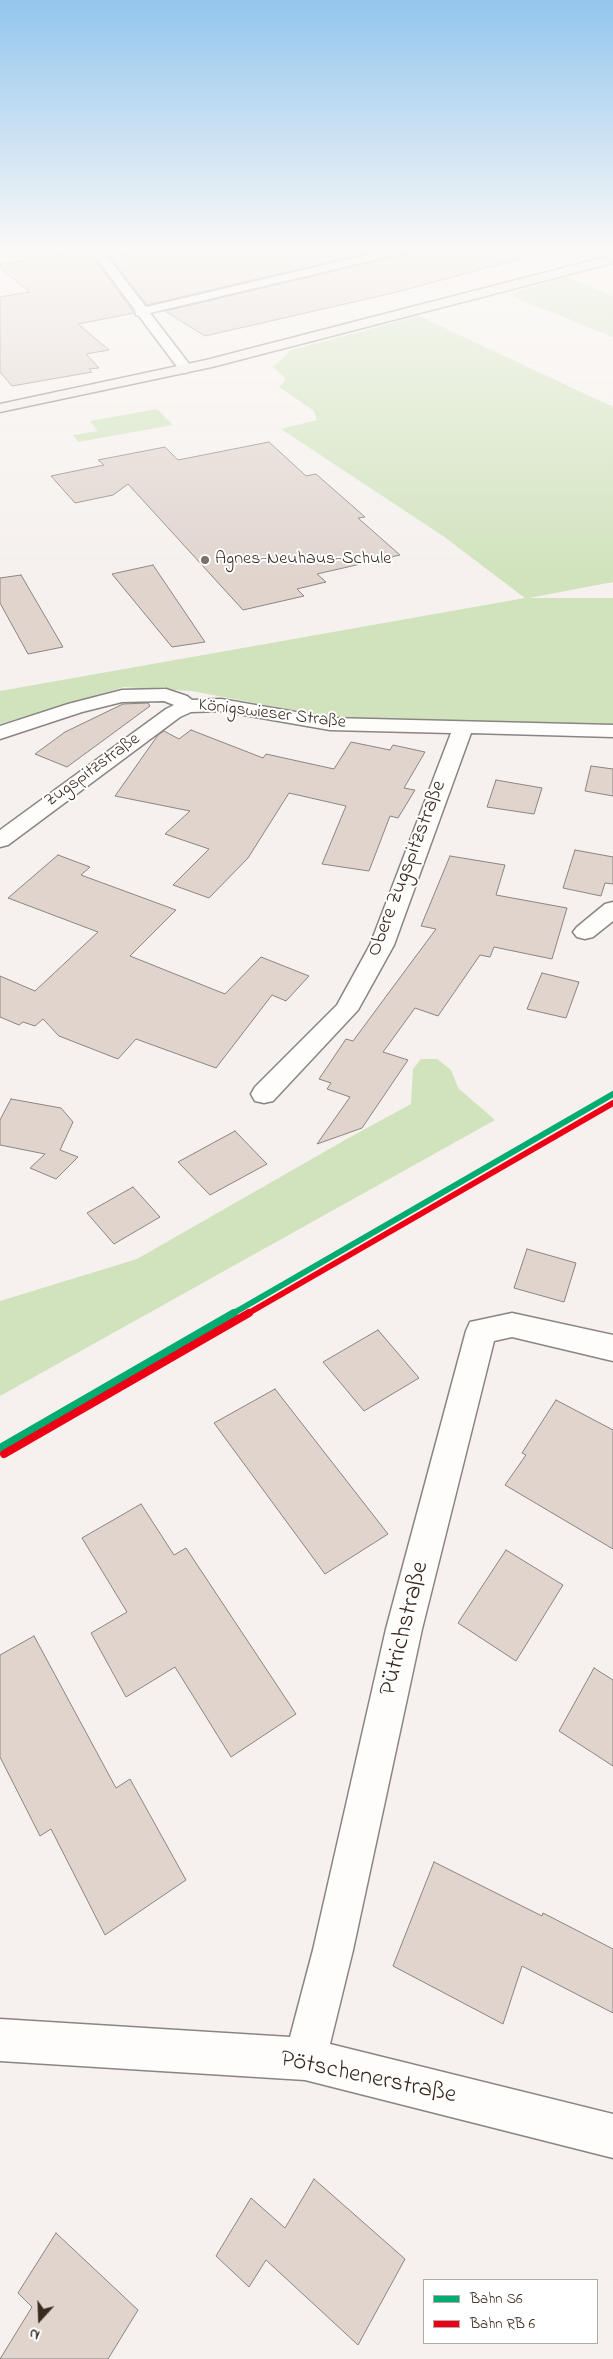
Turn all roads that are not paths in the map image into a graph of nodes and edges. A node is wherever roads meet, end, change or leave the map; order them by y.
1 (179, 360) edge
2 (219, 360) edge
3 (186, 368) junction
4 (1, 406) edge
5 (188, 706) junction
6 (463, 727) junction
7 (613, 732) edge
8 (0, 733) edge
9 (0, 840) edge
10 (613, 909) edge
11 (585, 932) dead end
12 (264, 1094) dead end
13 (613, 1348) edge
14 (0, 2040) edge
15 (304, 2059) junction
16 (613, 2136) edge

1 - 3 street
2 - 3 main road
3 - 4 main road
5 - 6 street, Königswieser Straße
5 - 8 street, Königswieser Straße
5 - 9 street, Zugspitzstraße
6 - 7 street, Königswieser Straße
6 - 12 street, Obere Zugspitzstraße
10 - 11 street
13 - 15 street, Pütrichstraße
14 - 15 street, Pötschenerstraße
15 - 16 street, Pötschenerstraße

